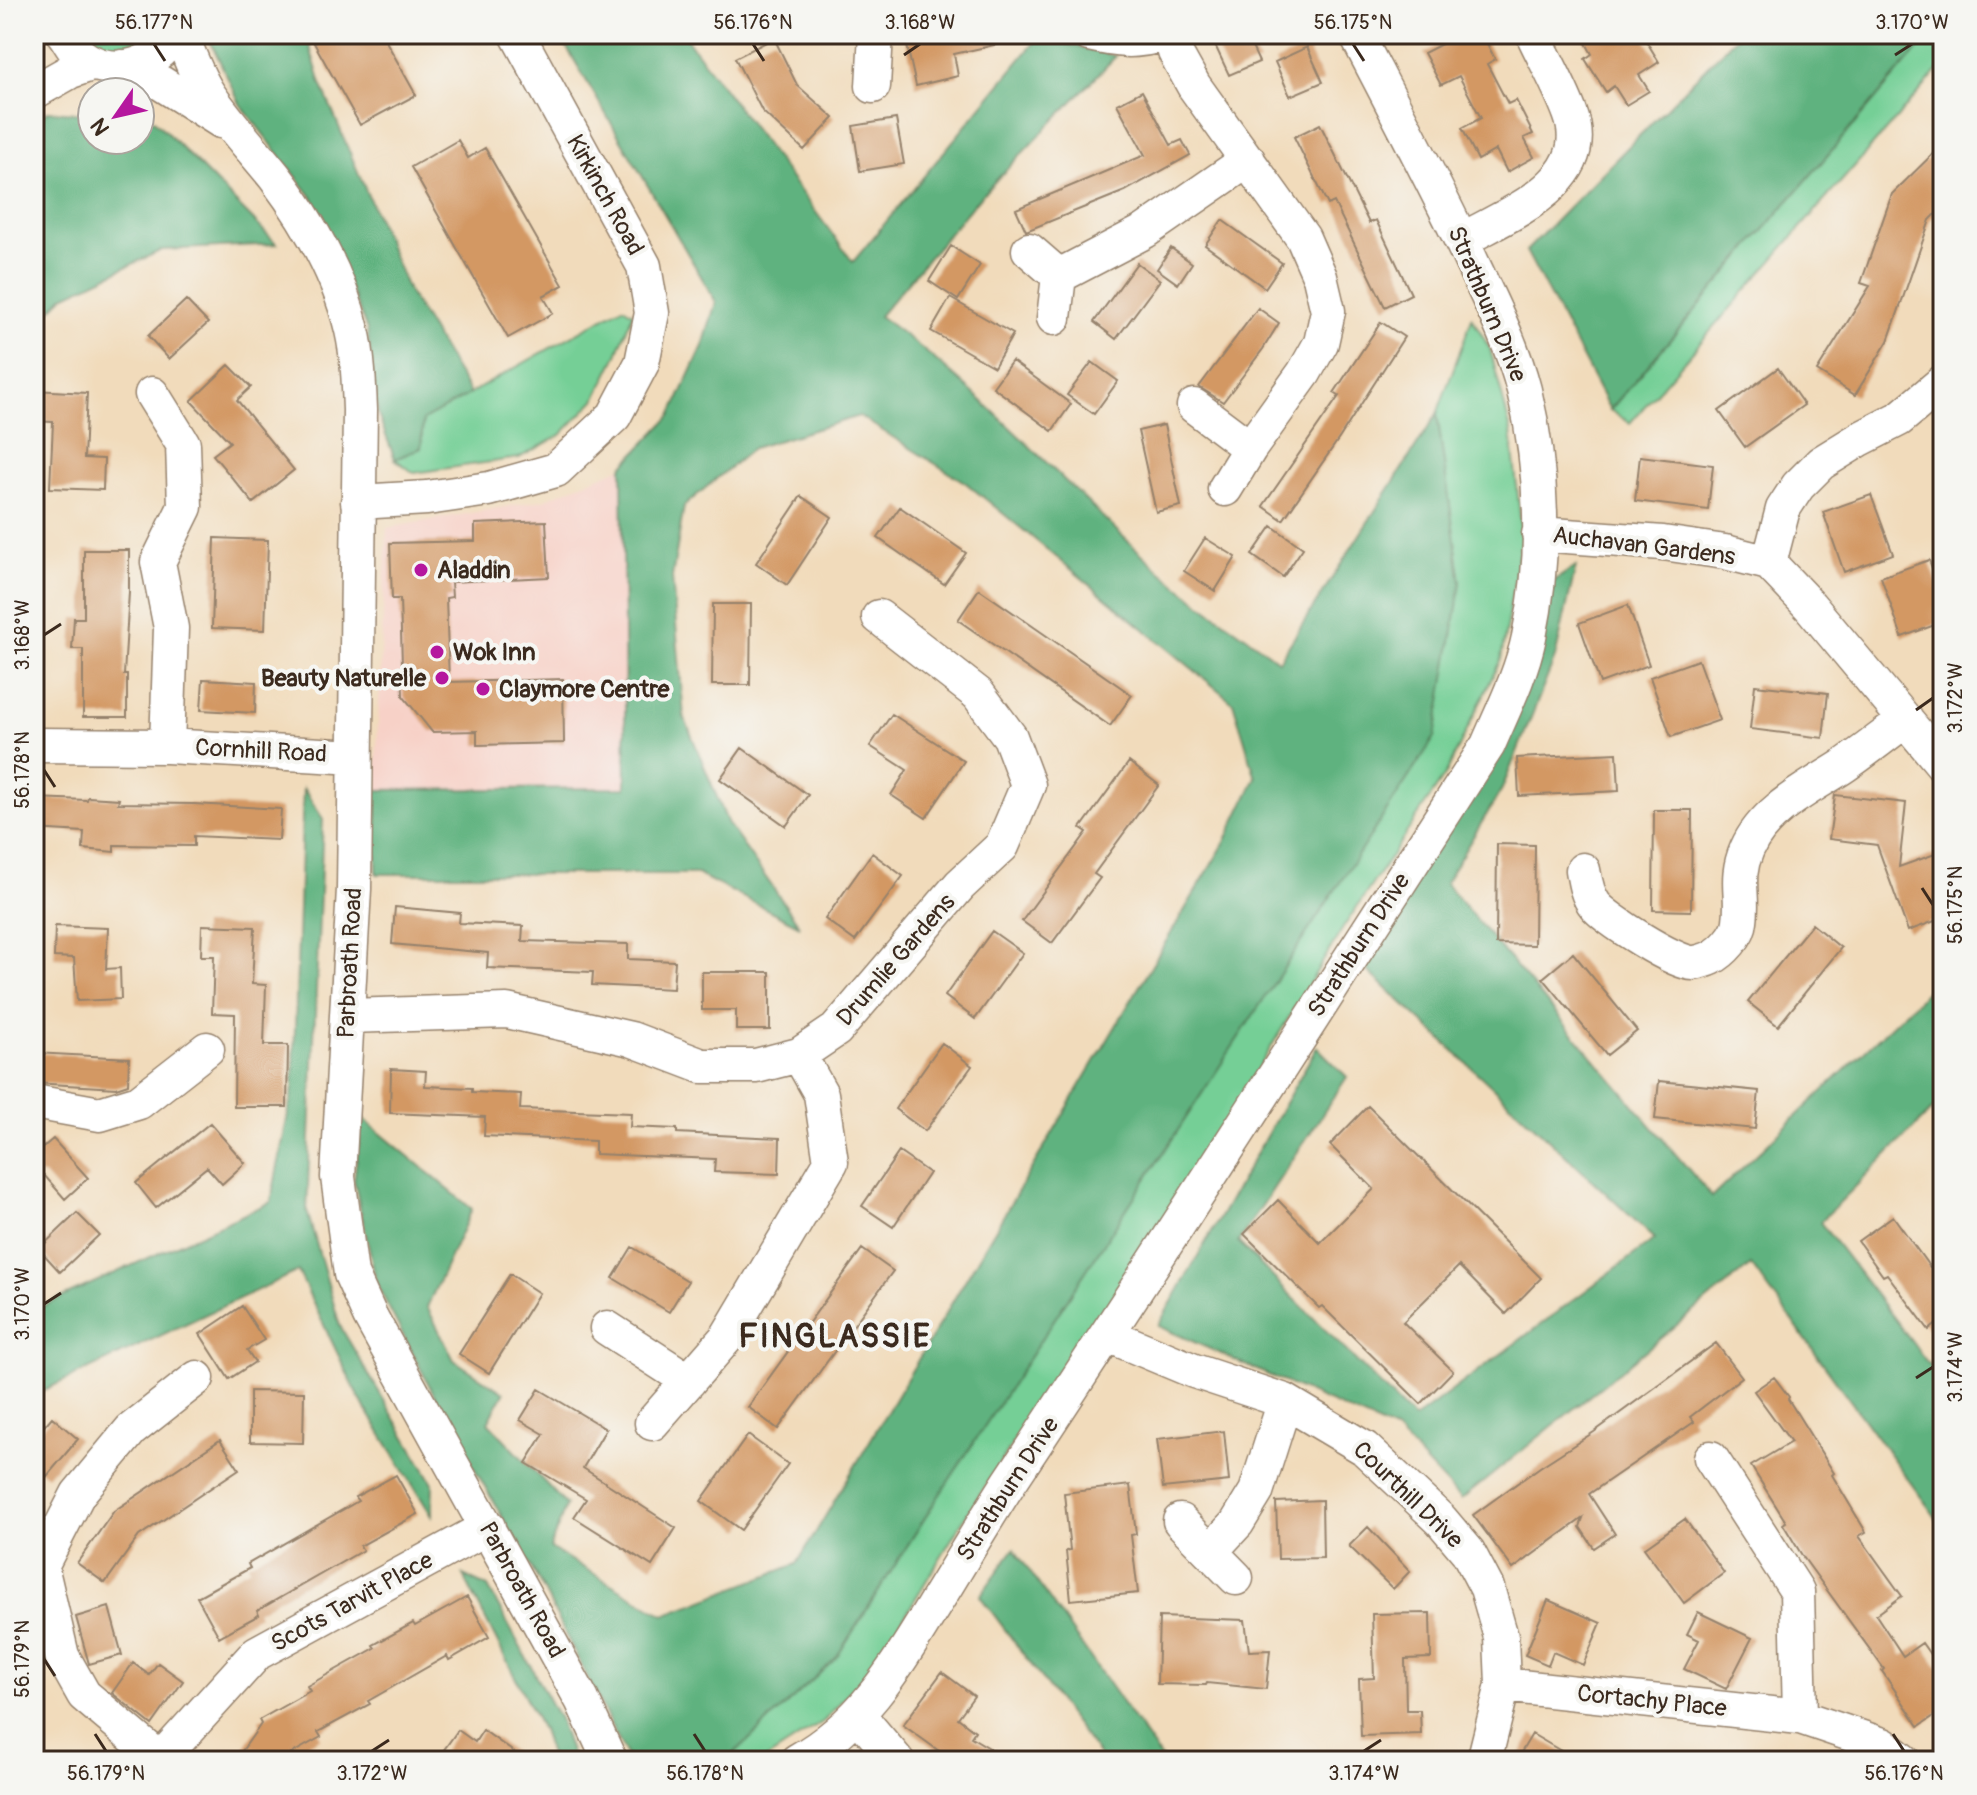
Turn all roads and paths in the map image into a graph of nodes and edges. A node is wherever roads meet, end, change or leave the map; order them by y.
1 (58, 34) edge
2 (64, 34) edge
3 (173, 34) edge
4 (181, 34) edge
5 (517, 34) edge
6 (876, 34) edge
7 (1089, 34) edge
8 (1169, 34) edge
9 (1356, 34) edge
10 (1533, 34) edge
11 (108, 65) junction
12 (34, 77) edge
13 (873, 86) dead end
14 (34, 92) edge
15 (238, 132) junction
16 (1248, 160) junction
17 (1462, 240) junction
18 (1029, 250) dead end
19 (1059, 276) junction
20 (1054, 318) dead end
21 (1943, 382) edge
22 (152, 394) dead end
23 (1194, 406) dead end
24 (1250, 448) junction
25 (1225, 489) dead end
26 (358, 502) junction
27 (1539, 534) junction
28 (1769, 563) junction
29 (879, 617) dead end
30 (1906, 720) junction
31 (34, 745) edge
32 (167, 746) junction
33 (355, 757) junction
34 (1943, 765) edge
35 (1583, 870) dead end
36 (348, 1016) junction
37 (207, 1049) dead end
38 (799, 1055) junction
39 (34, 1102) edge
40 (607, 1328) dead end
41 (1108, 1335) junction
42 (197, 1378) dead end
43 (689, 1381) junction
44 (1285, 1401) junction
45 (652, 1423) dead end
46 (1711, 1458) dead end
47 (1180, 1521) dead end
48 (488, 1527) junction
49 (1211, 1551) junction
50 (1236, 1578) dead end
51 (1503, 1685) junction
52 (858, 1715) junction
53 (1800, 1717) junction
54 (159, 1760) edge
55 (610, 1761) edge
56 (797, 1761) edge
57 (897, 1761) edge
58 (1484, 1761) edge
59 (1904, 1761) edge

1 - 12 street
2 - 11 street
3 - 11 street
4 - 15 street, Parbroath Road
5 - 26 street, Kirkinch Road
6 - 13 street
7 - 8 street
8 - 16 street
9 - 17 street, Strathburn Drive
10 - 17 street
11 - 14 street
11 - 15 street, Parbroath Road
15 - 26 street, Parbroath Road
16 - 19 street
16 - 24 street
17 - 27 street, Strathburn Drive
18 - 19 street
19 - 20 street
21 - 28 street
22 - 32 street, Cornhill Road
23 - 24 street
24 - 25 street
26 - 33 street, Parbroath Road
27 - 28 street, Auchavan Gardens
27 - 41 street, Strathburn Drive
28 - 30 street, Auchavan Gardens
29 - 38 street, Drumlie Gardens
30 - 34 street, Auchavan Gardens
30 - 35 street
31 - 32 street, Cornhill Road
32 - 33 street, Cornhill Road
33 - 36 street, Parbroath Road
36 - 38 street, Drumlie Gardens
36 - 48 street, Parbroath Road
37 - 39 street
38 - 43 street
40 - 43 street
41 - 44 street, Courthill Drive
41 - 52 street, Strathburn Drive
42 - 54 street, Scots Tarvit Place
43 - 45 street
44 - 49 street
44 - 51 street, Courthill Drive
46 - 53 street
47 - 49 street
48 - 54 street, Scots Tarvit Place
48 - 55 street, Parbroath Road
49 - 50 street
51 - 53 street, Cortachy Place
51 - 58 street, Courthill Drive
52 - 56 street, Strathburn Drive
52 - 57 street
53 - 59 street, Cortachy Place

